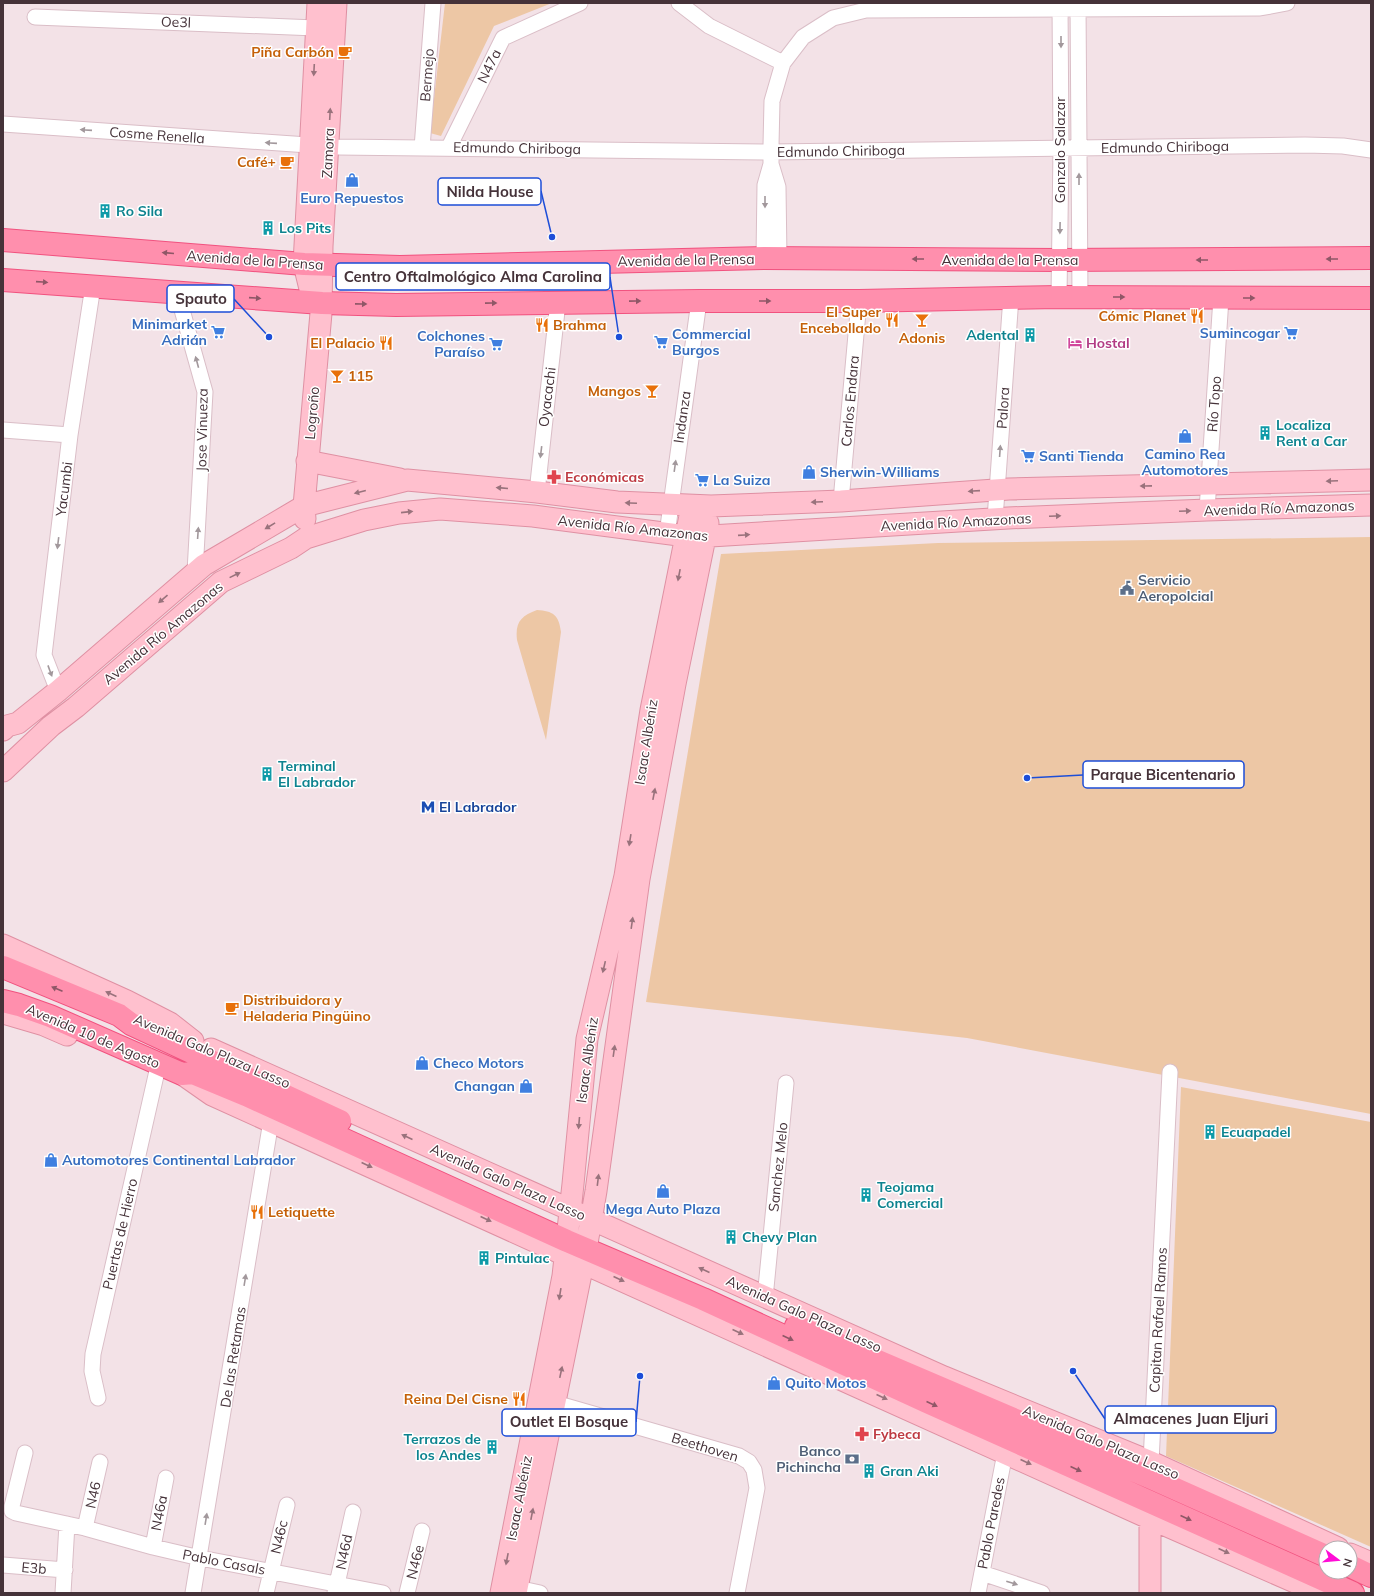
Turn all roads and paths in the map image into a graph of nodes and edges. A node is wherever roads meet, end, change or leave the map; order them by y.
1 (318, 3) edge
2 (336, 3) edge
3 (433, 3) edge
4 (580, 3) edge
5 (679, 3) edge
6 (1287, 3) edge
7 (1060, 6) edge
8 (1078, 6) edge
9 (35, 17) dead end
10 (316, 28) junction
11 (783, 63) junction
12 (3, 124) edge
13 (319, 146) junction
14 (449, 147) junction
15 (422, 148) junction
16 (1061, 148) junction
17 (1079, 148) junction
18 (1371, 150) edge
19 (771, 158) junction
20 (3, 240) edge
21 (772, 258) junction
22 (1371, 258) edge
23 (1069, 260) junction
24 (313, 264) junction
25 (3, 280) edge
26 (93, 286) junction
27 (177, 292) junction
28 (1011, 297) junction
29 (1069, 297) junction
30 (316, 298) junction
31 (1221, 298) junction
32 (1371, 298) edge
33 (699, 301) junction
34 (859, 301) junction
35 (558, 302) junction
36 (3, 430) edge
37 (70, 435) junction
38 (307, 461) junction
39 (407, 480) junction
40 (1371, 480) edge
41 (1208, 484) junction
42 (997, 490) junction
43 (537, 492) junction
44 (841, 501) junction
45 (670, 504) junction
46 (1371, 505) edge
47 (304, 506) junction
48 (702, 506) junction
49 (1207, 510) junction
50 (995, 519) junction
51 (686, 536) junction
52 (306, 538) junction
53 (195, 572) junction
54 (58, 691) junction
55 (76, 707) junction
56 (11, 726) edge
57 (3, 771) edge
58 (3, 786) edge
59 (632, 878) junction
60 (3, 945) edge
61 (3, 967) edge
62 (4, 1005) edge
63 (119, 1015) junction
64 (193, 1041) junction
65 (157, 1071) junction
66 (1170, 1072) dead end
67 (182, 1074) junction
68 (786, 1083) dead end
69 (212, 1095) junction
70 (271, 1121) junction
71 (577, 1238) junction
72 (765, 1298) junction
73 (98, 1398) dead end
74 (555, 1403) junction
75 (25, 1453) dead end
76 (1005, 1453) junction
77 (100, 1462) dead end
78 (1151, 1470) junction
79 (166, 1478) dead end
80 (287, 1505) dead end
81 (1150, 1511) junction
82 (353, 1512) dead end
83 (68, 1524) junction
84 (85, 1528) junction
85 (422, 1531) dead end
86 (1319, 1540) edge
87 (153, 1547) junction
88 (1318, 1552) edge
89 (1358, 1557) edge
90 (200, 1558) junction
91 (1371, 1563) edge
92 (3, 1565) edge
93 (65, 1570) junction
94 (1358, 1570) edge
95 (271, 1571) junction
96 (982, 1573) junction
97 (1371, 1576) edge
98 (336, 1588) edge
99 (509, 1590) edge
100 (63, 1593) edge
101 (193, 1593) edge
102 (266, 1593) edge
103 (383, 1593) edge
104 (407, 1593) edge
105 (540, 1593) edge
106 (737, 1593) edge
107 (978, 1593) edge
108 (1042, 1593) edge
109 (1150, 1593) edge
110 (1320, 1593) edge
111 (1353, 1593) edge

1 - 10 main road, Zamora
13 -> 2 main road, Zamora
3 - 15 street, Bermejo
4 - 14 street, N47a
5 - 11 street
6 - 8 street
7 - 8 street
7 - 11 street
7 -> 16 street, Gonzalo Salazar
8 - 17 street, Gonzalo Salazar
9 - 10 street, Oe3l
10 -> 13 main road, Zamora
11 - 19 street
13 -> 12 street, Cosme Renella
13 - 15 street, Edmundo Chiriboga
13 - 24 main road, Zamora
14 - 15 street, Edmundo Chiriboga
14 - 19 street, Edmundo Chiriboga
16 - 17 street, Edmundo Chiriboga
16 - 19 street, Edmundo Chiriboga
16 -> 23 street, Gonzalo Salazar
17 - 18 street, Edmundo Chiriboga
23 -> 17 street, Gonzalo Salazar
19 - 21 street
24 -> 20 main road, Avenida de la Prensa
23 -> 21 main road, Avenida de la Prensa
21 - 24 main road, Avenida de la Prensa
22 -> 23 main road, Avenida de la Prensa
23 - 29 street, Gonzalo Salazar
23 - 29 street, Gonzalo Salazar
24 - 30 main road, Zamora
25 -> 26 main road
26 - 27 main road
26 - 37 street, Yacumbi
27 -> 30 main road
53 -> 27 street, Jose Vinueza
28 - 29 main road
28 - 34 main road
42 -> 28 street, Palora
29 -> 31 main road
30 -> 35 main road
30 - 38 main road, Logroño
31 -> 32 main road
31 - 41 street, Río Topo
33 -> 34 main road
35 -> 33 main road
45 -> 33 street, Indanza
34 - 44 street, Carlos Endara
35 -> 43 street, Oyacachi
36 - 37 street
37 -> 54 street, Yacumbi
38 - 39 main road
38 - 47 main road, Logroño
43 -> 39 main road, Avenida Río Amazonas
39 -> 47 main road, Avenida Río Amazonas
40 -> 41 main road, Avenida Río Amazonas
41 -> 42 main road, Avenida Río Amazonas
41 - 49 street, Río Topo
42 -> 44 main road, Avenida Río Amazonas
42 - 50 street, Palora
45 -> 43 main road, Avenida Río Amazonas
44 -> 48 main road, Avenida Río Amazonas
45 - 48 main road, Avenida Río Amazonas
45 - 51 street, Indanza
46 - 49 main road, Avenida Río Amazonas
47 - 52 main road, Logroño
47 -> 53 main road, Avenida Río Amazonas
48 - 51 main road, Isaac Albéniz
50 -> 49 main road, Avenida Río Amazonas
51 -> 50 main road, Avenida Río Amazonas
52 -> 51 main road, Avenida Río Amazonas
51 - 59 main road, Isaac Albéniz
55 -> 52 main road, Avenida Río Amazonas
53 -> 54 main road, Avenida Río Amazonas
54 - 56 main road, Avenida Río Amazonas
55 - 57 main road, Avenida Río Amazonas
55 - 58 main road
71 -> 59 main road, Isaac Albéniz
59 -> 71 main road, Isaac Albéniz
64 -> 60 main road
63 -> 61 main road, Avenida 10 de Agosto
62 - 65 main road
62 - 67 main road, Avenida 10 de Agosto
63 - 64 main road, Avenida Galo Plaza Lasso
63 - 71 main road, Avenida Galo Plaza Lasso
71 -> 64 main road, Avenida Galo Plaza Lasso
65 - 69 main road
65 - 73 street, Puertas de Hierro
66 - 78 street, Capitan Rafael Ramos
67 - 69 main road, Avenida Galo Plaza Lasso
67 - 71 main road, Avenida Galo Plaza Lasso
68 - 72 street, Sanchez Melo
69 - 70 main road, Avenida Galo Plaza Lasso
70 -> 71 main road, Avenida Galo Plaza Lasso
90 -> 70 street, De las Retamas
72 -> 71 main road, Avenida Galo Plaza Lasso
74 -> 71 main road, Isaac Albéniz
71 -> 76 main road, Avenida Galo Plaza Lasso
71 - 78 main road, Avenida Galo Plaza Lasso
71 -> 81 main road, Avenida Galo Plaza Lasso
71 -> 99 main road, Isaac Albéniz
72 - 78 main road, Avenida Galo Plaza Lasso
99 -> 74 main road, Isaac Albéniz
74 - 106 street, Beethoven
75 - 83 street, Pablo Casals
76 -> 81 main road, Avenida Galo Plaza Lasso
76 - 96 street, Pablo Paredes
77 - 84 street, N46
78 - 81 main road, Capitan Rafael Ramos
78 - 86 main road, Avenida Galo Plaza Lasso
78 - 88 main road, Avenida Galo Plaza Lasso
79 - 87 street, N46a
80 - 95 street, N46c
81 - 109 main road, Capitan Rafael Ramos
81 -> 110 main road, Avenida Galo Plaza Lasso
81 -> 111 main road, Avenida Galo Plaza Lasso
82 - 98 street, N46d
83 - 84 street, Pablo Casals
83 - 93 street
84 - 87 street, Pablo Casals
85 - 104 street, N46e
87 - 90 street, Pablo Casals
89 - 91 main road
90 - 95 street, Pablo Casals
90 - 101 street, De las Retamas
92 - 93 street, E3b
93 - 100 street
94 - 97 main road
95 - 98 street, Pablo Casals
95 - 102 street, N46c
96 - 107 street, Pablo Paredes
96 -> 108 street
98 - 103 street, Pablo Casals
99 - 105 street

